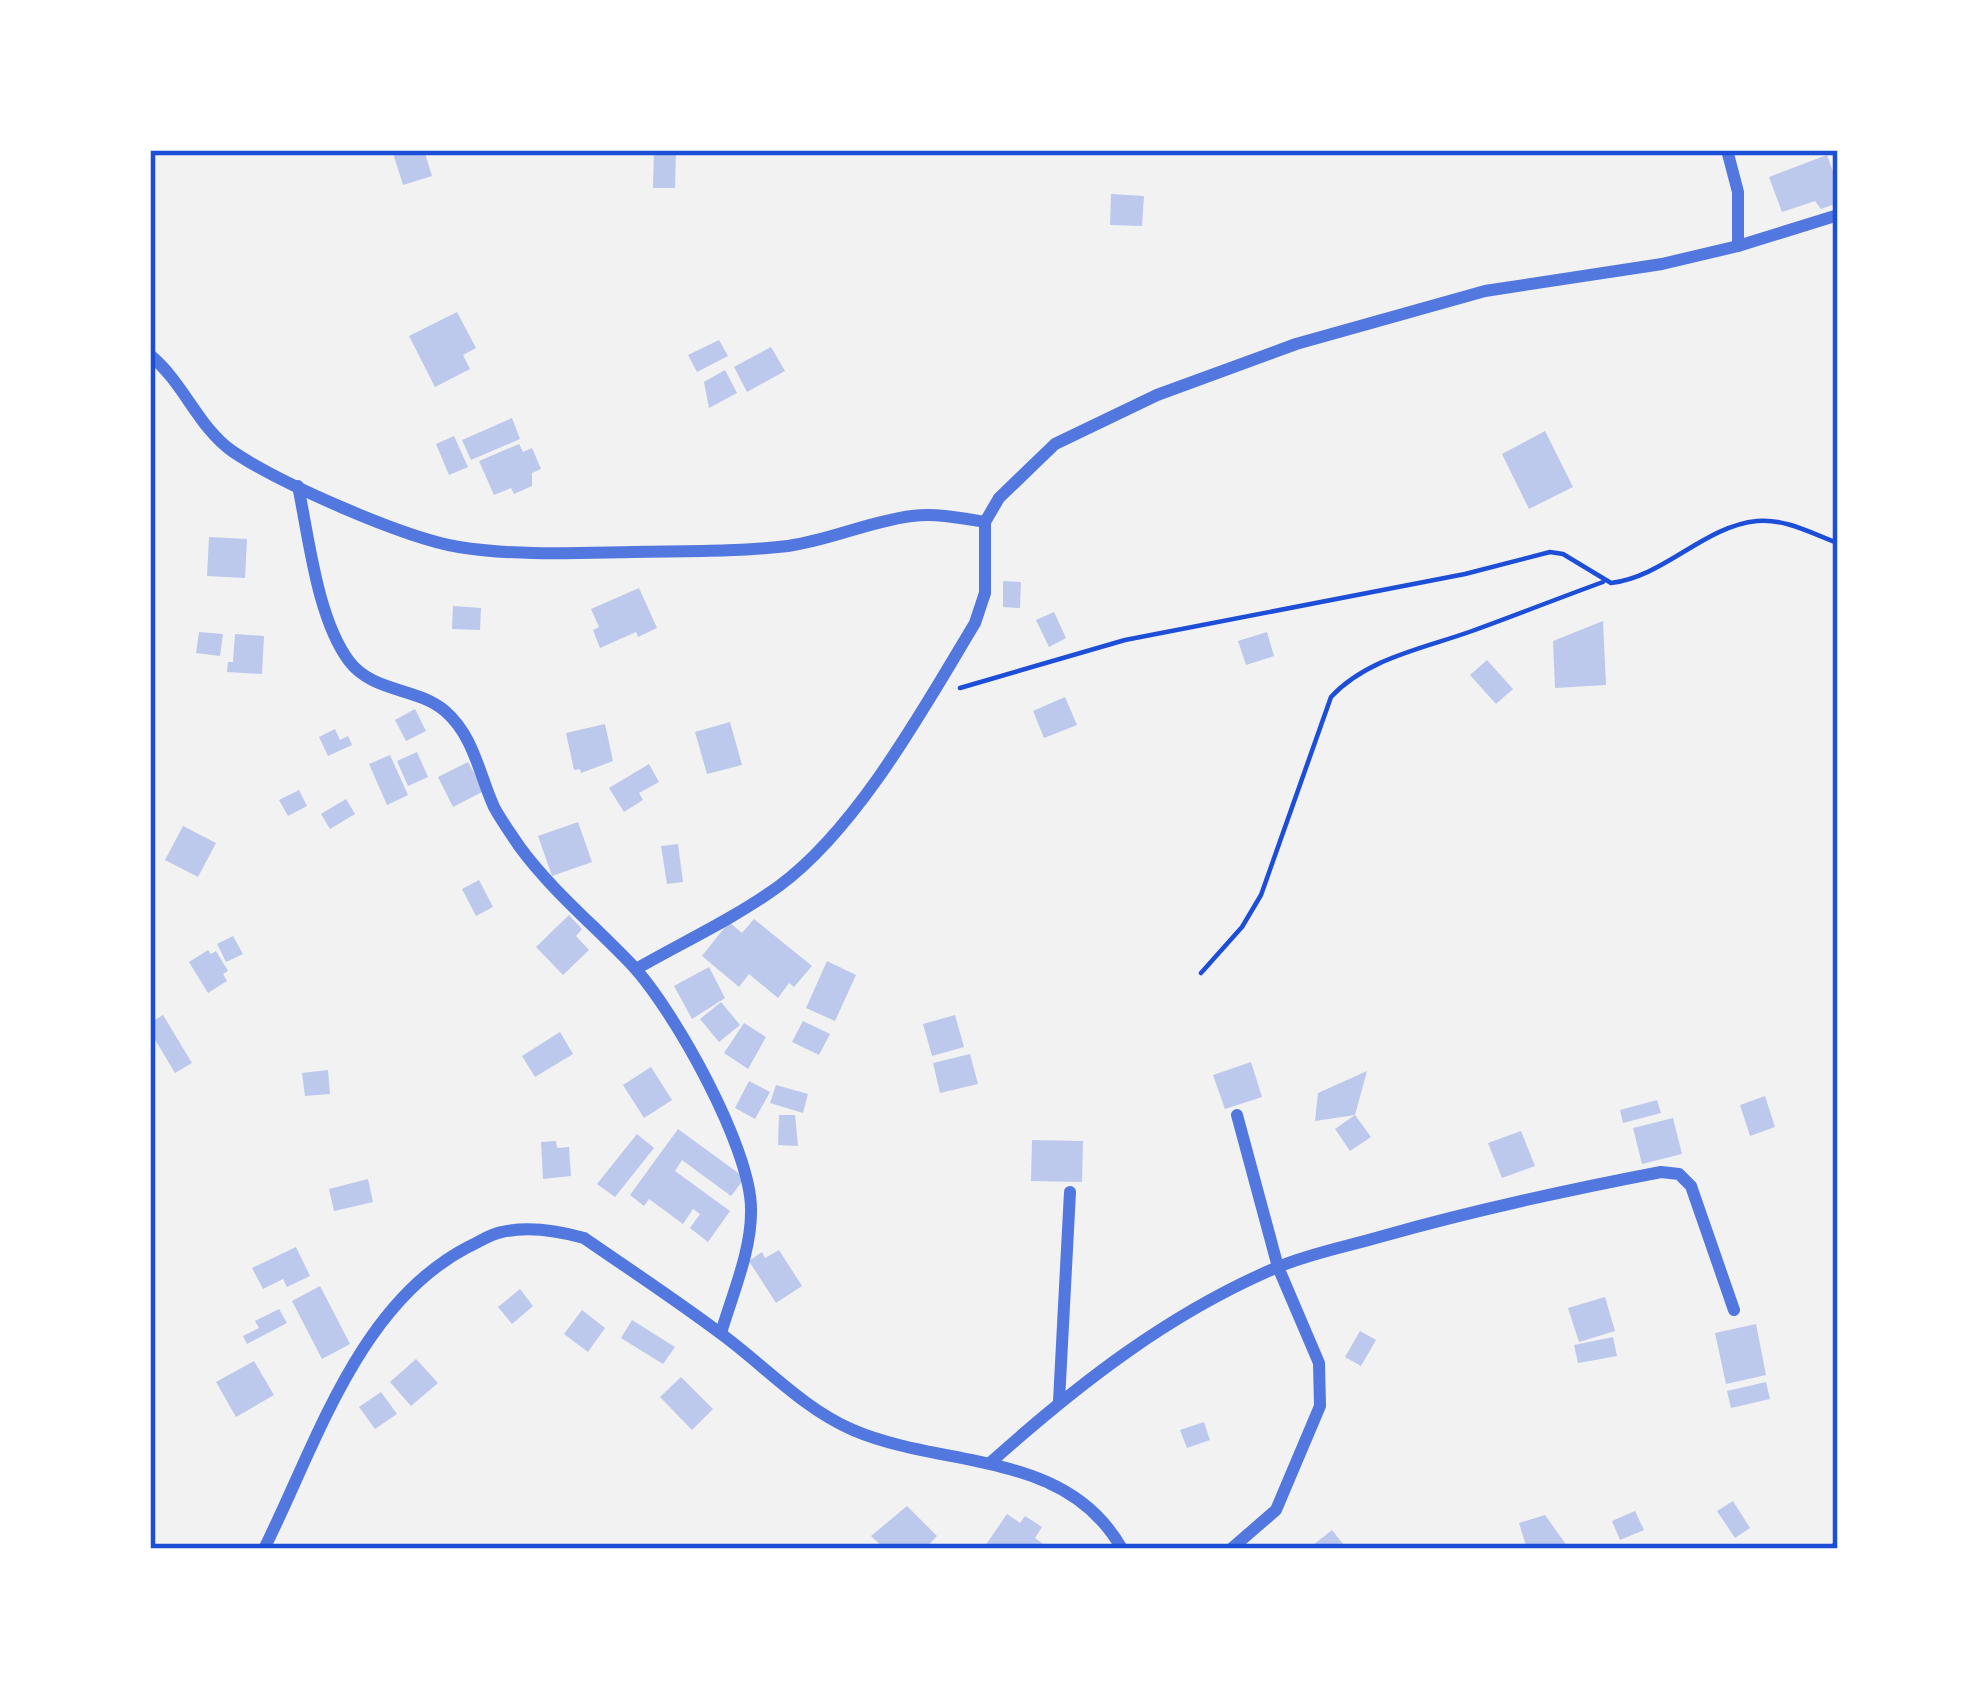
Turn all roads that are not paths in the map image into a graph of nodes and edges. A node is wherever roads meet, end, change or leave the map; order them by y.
1 (1726, 150) edge
2 (1838, 215) edge
3 (1738, 246) junction
4 (150, 355) edge
5 (298, 486) junction
6 (985, 522) junction
7 (636, 969) junction
8 (1237, 1115) dead end
9 (1070, 1192) dead end
10 (1278, 1267) junction
11 (1734, 1310) dead end
12 (721, 1334) junction
13 (1059, 1401) junction
14 (990, 1463) junction
15 (264, 1549) edge
16 (1121, 1549) edge
17 (1232, 1549) edge

1 - 3 street
2 - 3 street
3 - 6 street
4 - 5 street
5 - 6 street
5 - 7 street
6 - 7 street
7 - 12 street
8 - 10 street
9 - 13 street
10 - 11 street
10 - 13 street
10 - 17 street
12 - 14 street
12 - 15 street
13 - 14 street
14 - 16 street

